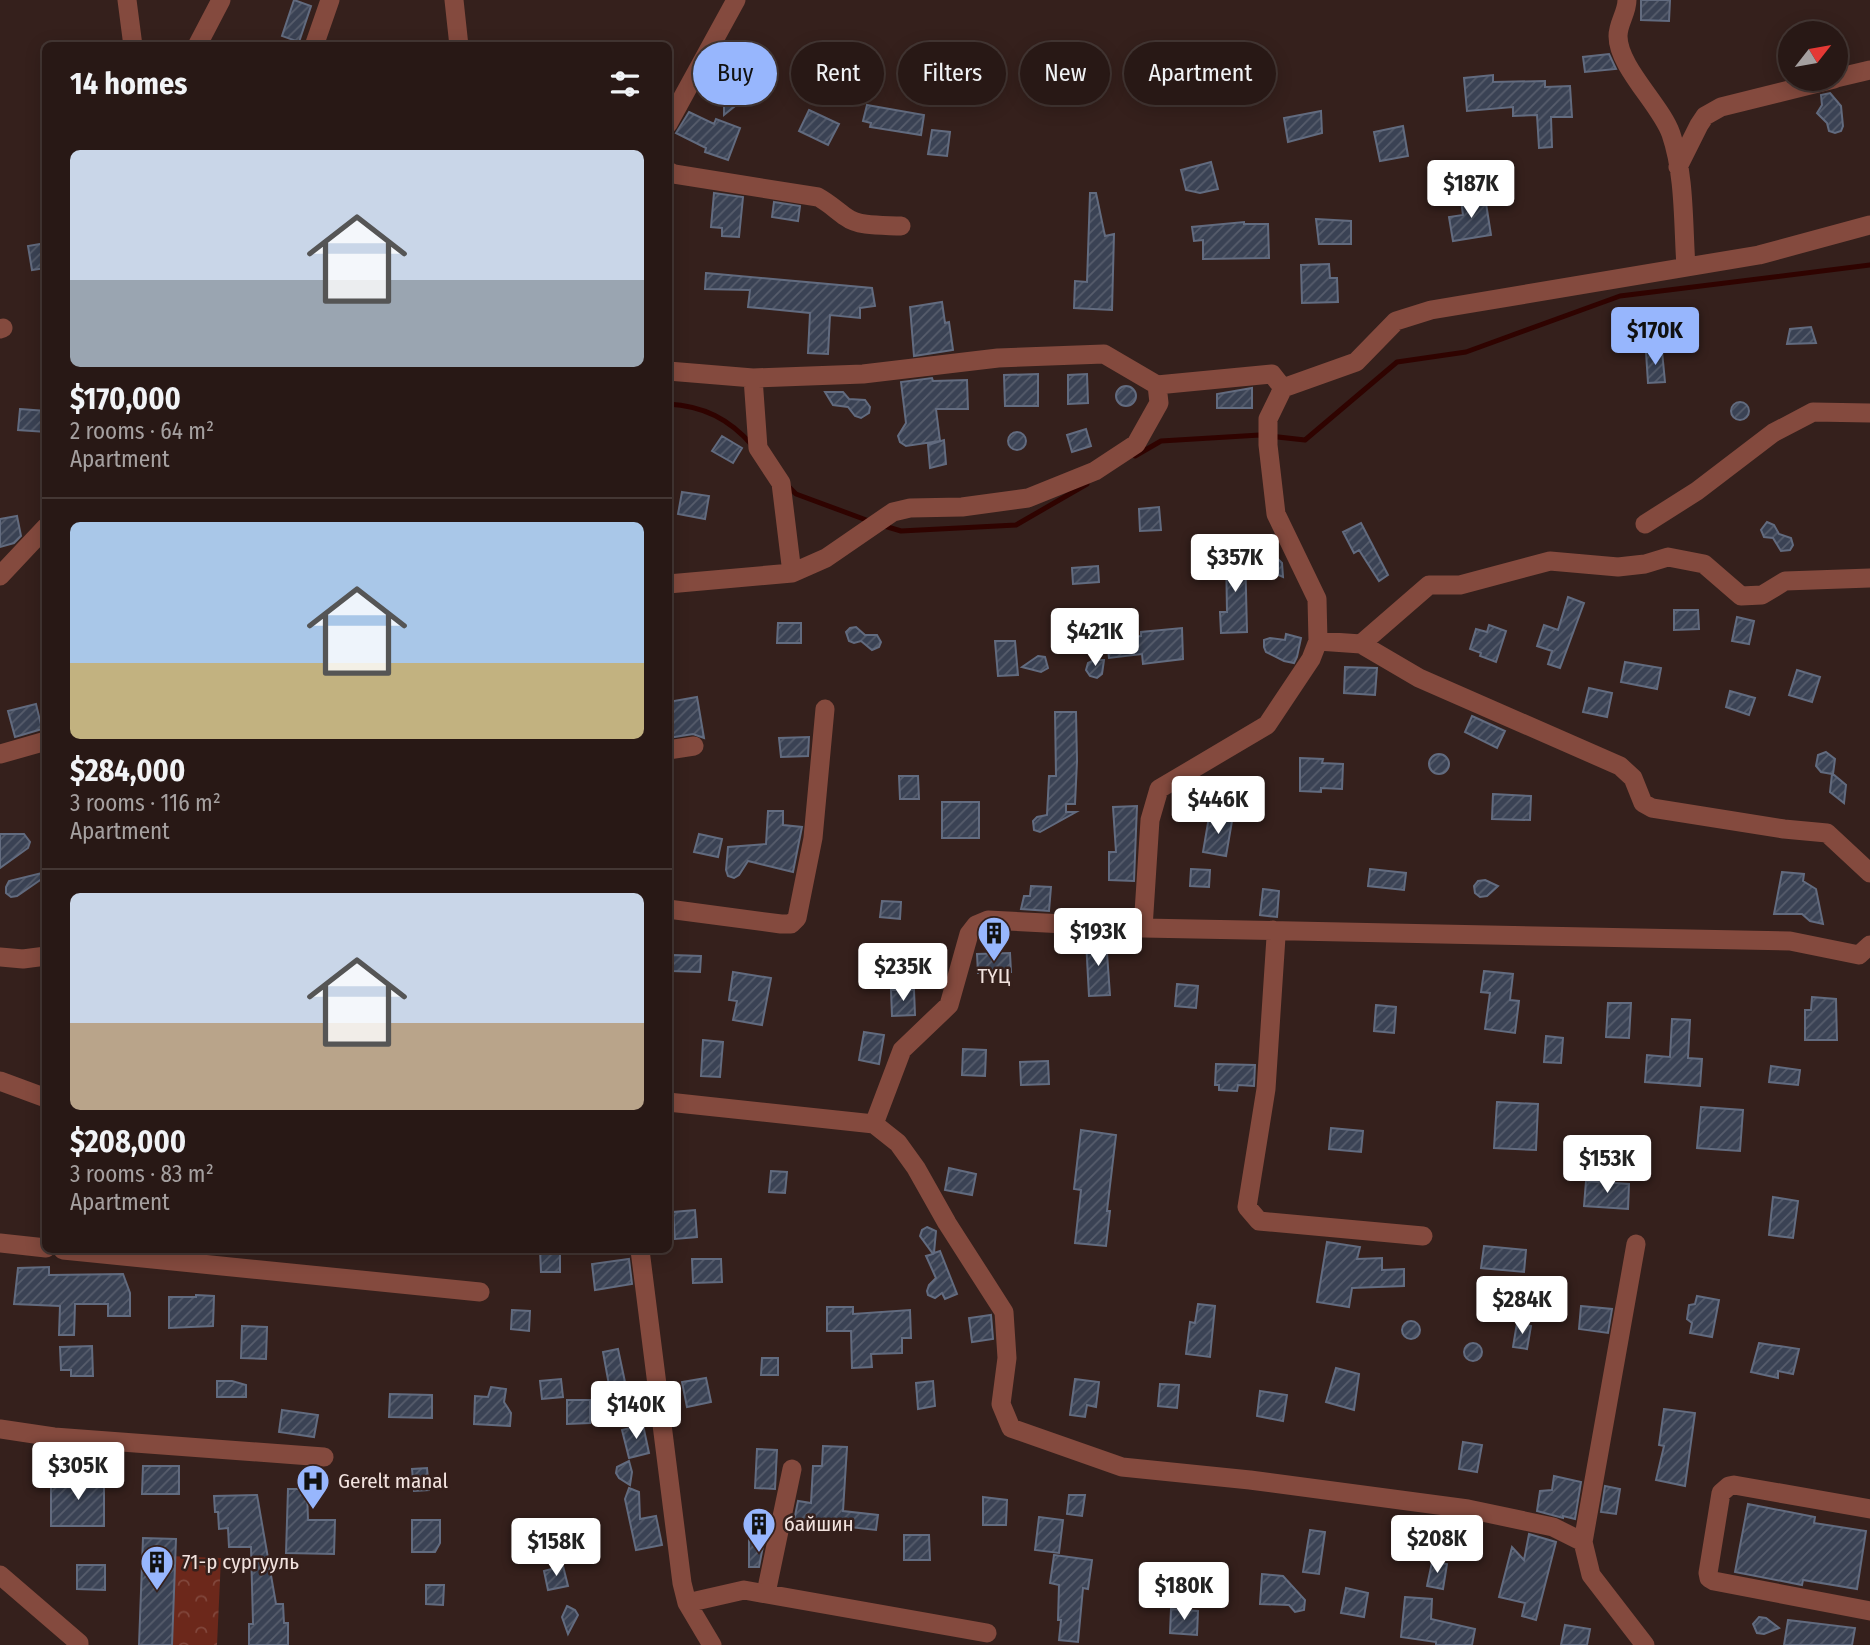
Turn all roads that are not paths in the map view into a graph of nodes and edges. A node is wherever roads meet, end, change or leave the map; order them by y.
1 (127, 0) edge
2 (221, 0) edge
3 (330, 0) edge
4 (454, 0) edge
5 (736, 0) edge
6 (1627, 0) edge
7 (132, 42) edge
8 (199, 42) edge
9 (315, 42) edge
10 (459, 42) edge
11 (1870, 71) edge
12 (1848, 75) edge
13 (1784, 91) edge
14 (672, 117) edge
15 (1678, 167) junction
16 (672, 173) edge
17 (1870, 225) edge
18 (901, 226) dead end
19 (1686, 267) junction
20 (672, 371) edge
21 (753, 378) junction
22 (1157, 385) junction
23 (1283, 388) junction
24 (1870, 413) edge
25 (1645, 524) dead end
26 (42, 531) edge
27 (792, 573) junction
28 (0, 576) edge
29 (1870, 578) edge
30 (672, 584) edge
31 (1318, 641) junction
32 (1361, 645) junction
33 (825, 709) dead end
34 (42, 742) edge
35 (694, 746) dead end
36 (672, 749) edge
37 (0, 754) edge
38 (1870, 873) edge
39 (672, 910) edge
40 (1143, 928) junction
41 (1273, 930) junction
42 (1870, 946) edge
43 (0, 957) edge
44 (42, 957) edge
45 (0, 1081) edge
46 (42, 1097) edge
47 (672, 1102) edge
48 (874, 1124) junction
49 (1423, 1236) dead end
50 (0, 1243) edge
51 (1636, 1244) dead end
52 (42, 1248) edge
53 (93, 1253) edge
54 (640, 1253) edge
55 (480, 1292) dead end
56 (0, 1429) edge
57 (324, 1457) dead end
58 (792, 1469) dead end
59 (1870, 1509) edge
60 (1584, 1542) junction
61 (0, 1575) edge
62 (766, 1593) junction
63 (687, 1603) junction
64 (1870, 1611) edge
65 (987, 1633) dead end
66 (79, 1645) edge
67 (712, 1645) edge
68 (1645, 1645) edge

1 - 7 street
2 - 8 street
3 - 9 street
4 - 10 street
5 - 14 street
6 - 15 street
11 - 12 street
13 - 15 street
15 - 19 street
16 - 18 street
17 - 19 street
19 - 23 street
20 - 21 street
21 - 22 street
21 - 27 street
22 - 23 street
22 - 27 street
23 - 31 street
24 - 25 street
26 - 28 street
27 - 30 street
29 - 32 street
31 - 32 street
31 - 40 street
32 - 38 street
33 - 39 street
34 - 37 street
35 - 36 street
40 - 41 street
40 - 48 street
41 - 42 street
41 - 49 street
43 - 44 street
45 - 46 street
47 - 48 street
48 - 60 street
50 - 52 street
51 - 60 street
53 - 55 street
54 - 63 street
56 - 57 street
58 - 62 street
59 - 64 street
60 - 68 street
61 - 66 street
62 - 63 street
62 - 65 street
63 - 67 street

